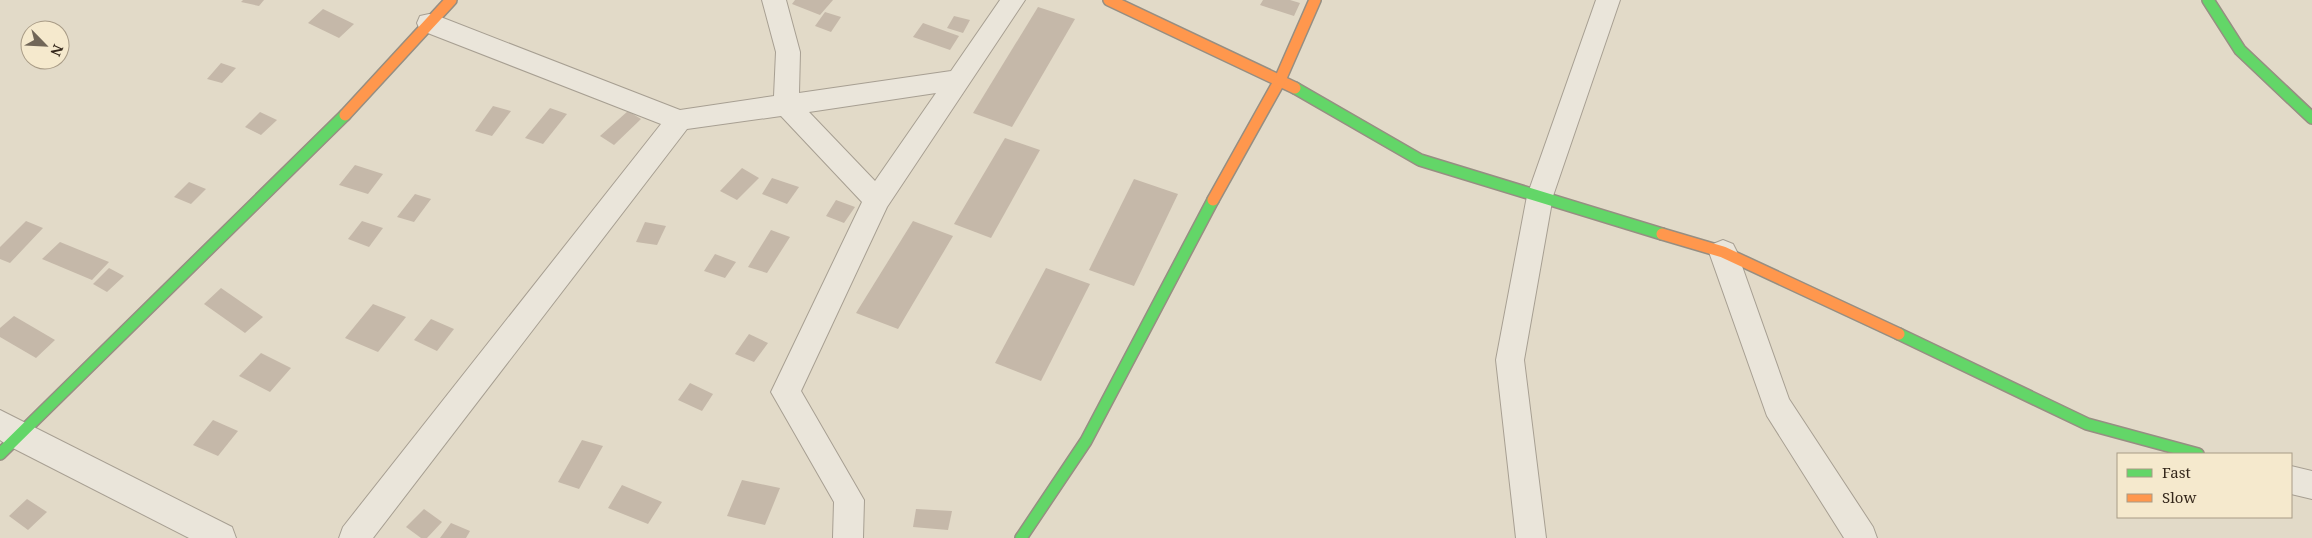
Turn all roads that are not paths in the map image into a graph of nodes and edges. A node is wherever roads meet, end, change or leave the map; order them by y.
1 (451, 0) edge
2 (774, 0) edge
3 (1013, 0) edge
4 (1109, 0) edge
5 (1316, 0) edge
6 (1608, 0) edge
7 (2208, 0) edge
8 (430, 23) junction
9 (958, 80) junction
10 (1280, 80) junction
11 (786, 104) junction
12 (2312, 118) edge
13 (679, 120) junction
14 (1540, 196) junction
15 (877, 200) junction
16 (1723, 252) junction
17 (6, 438) edge
18 (2194, 453) edge
19 (2292, 480) edge
20 (2312, 485) edge
21 (221, 538) edge
22 (354, 538) edge
23 (848, 538) edge
24 (1022, 538) edge
25 (1531, 538) edge
26 (1862, 538) edge

1 - 8 street
2 - 11 street
3 - 9 street
4 - 10 street
5 - 10 street
6 - 14 street
7 - 12 street
8 - 13 street
8 - 17 street
9 - 11 street
9 - 15 street
10 - 14 street
10 - 24 street
11 - 13 street
11 - 15 street
13 - 22 street
14 - 16 street
14 - 25 street
15 - 23 street
16 - 18 street
16 - 26 street
17 - 21 street
19 - 20 street

